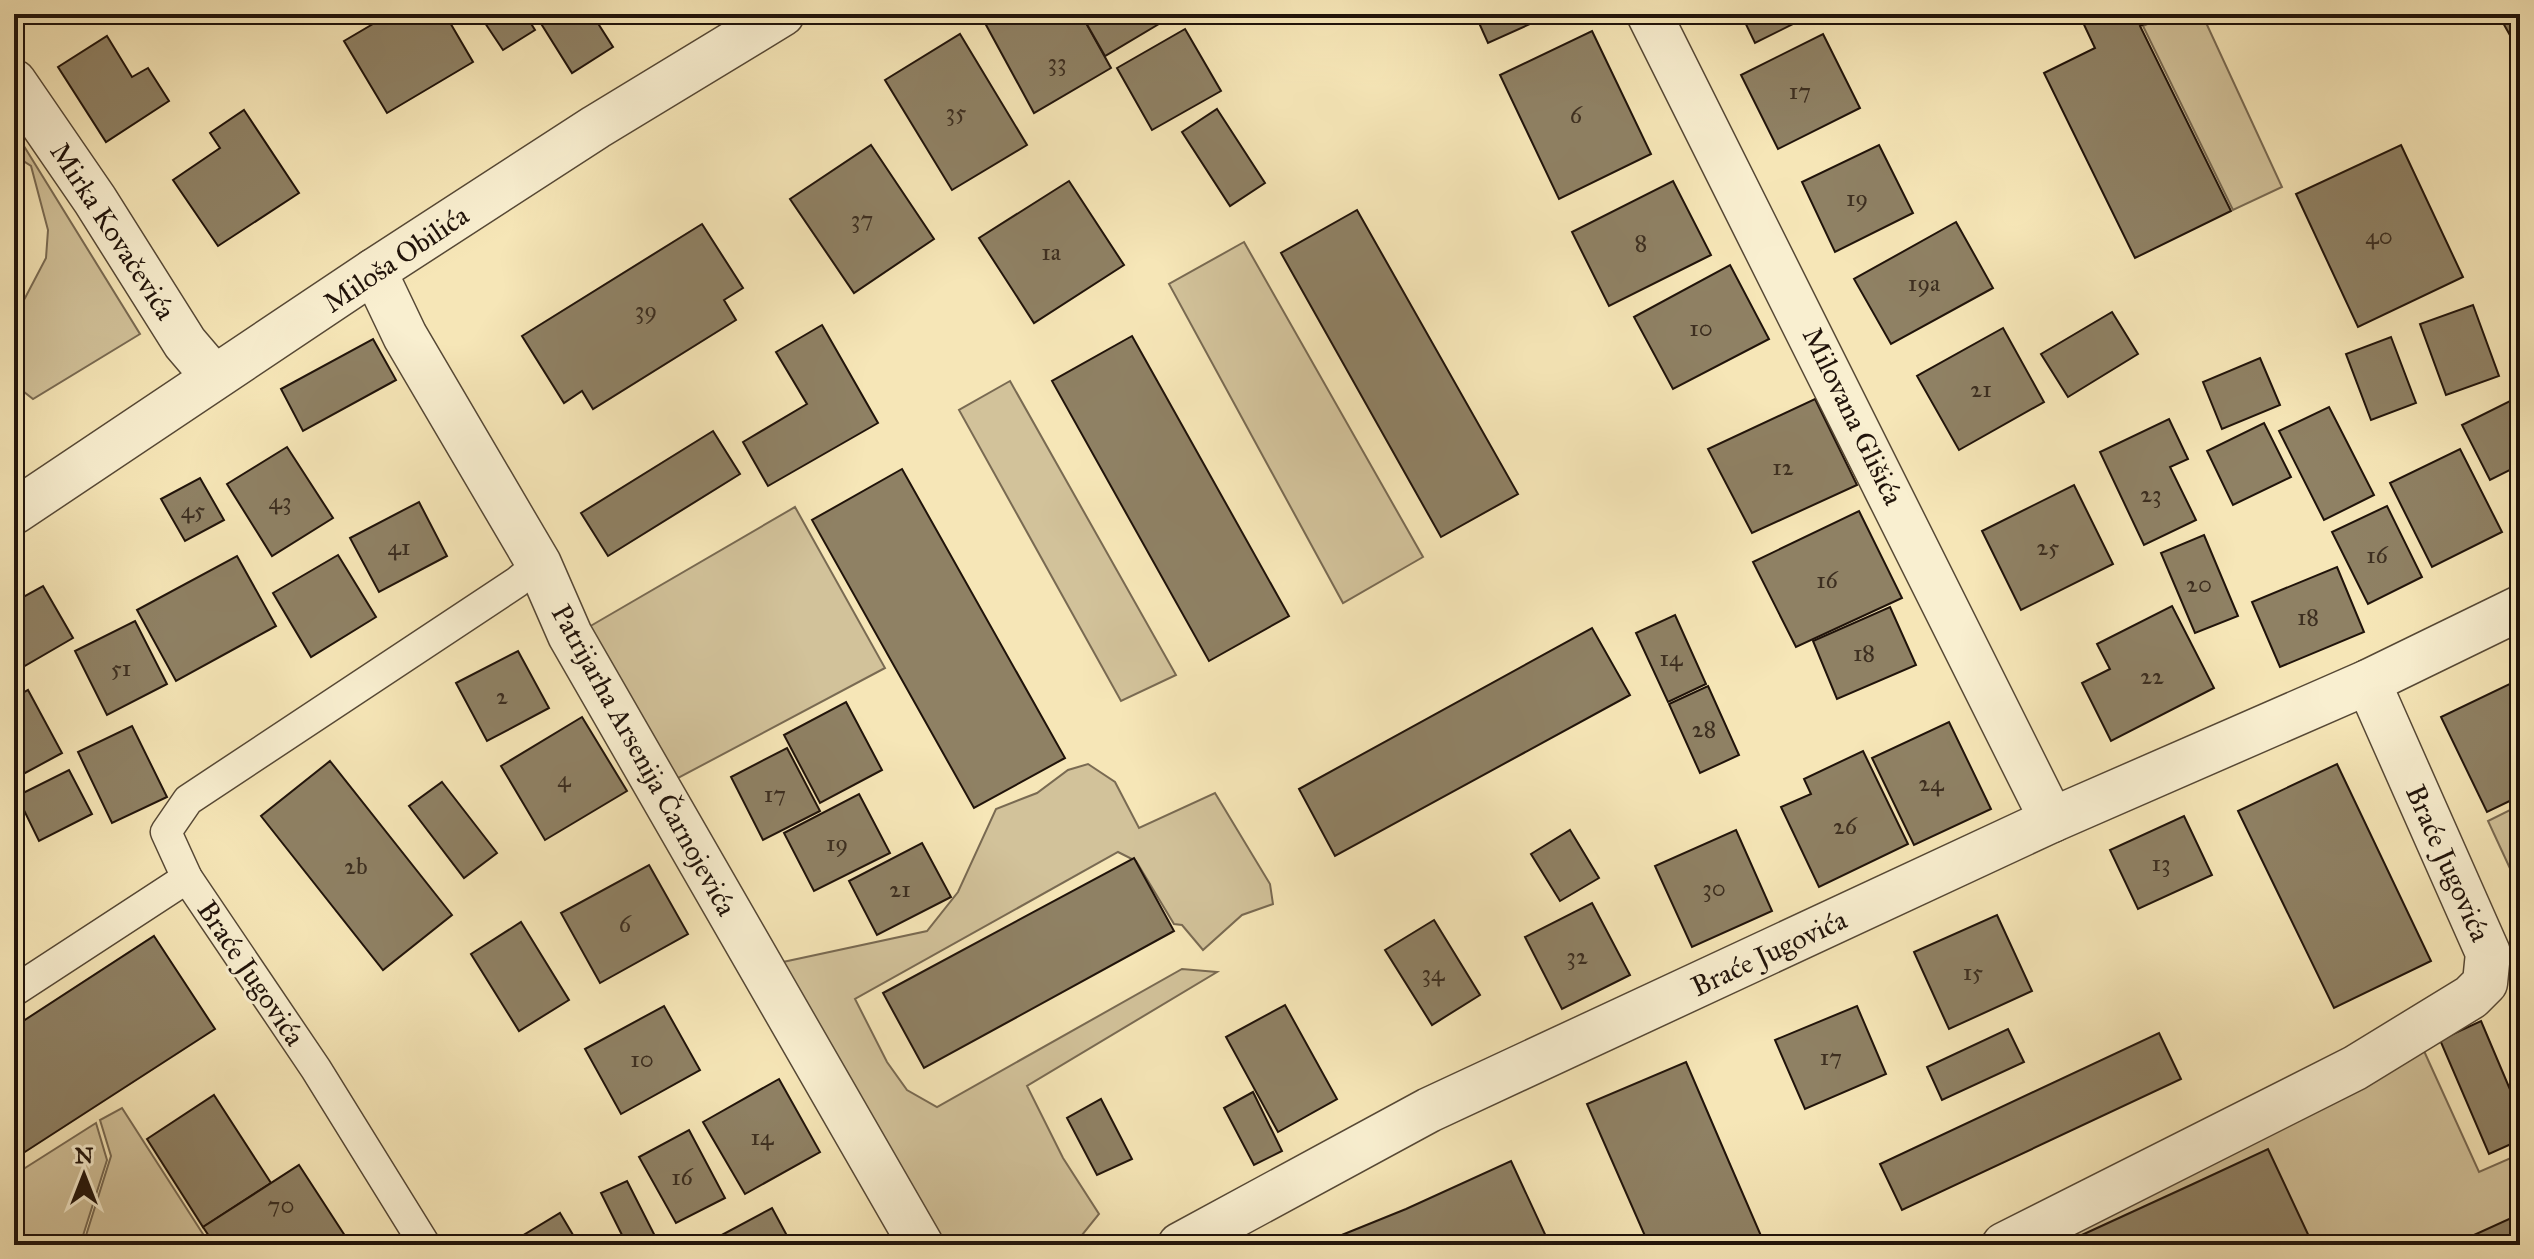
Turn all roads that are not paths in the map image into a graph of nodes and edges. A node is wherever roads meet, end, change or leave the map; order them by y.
1 (782, 14) edge
2 (1649, 14) edge
3 (14, 82) edge
4 (374, 271) junction
5 (214, 377) junction
6 (14, 512) edge
7 (539, 564) junction
8 (2520, 608) edge
9 (2368, 682) junction
10 (2052, 820) junction
11 (187, 878) junction
12 (14, 991) edge
13 (425, 1245) edge
14 (921, 1245) edge
15 (1180, 1245) edge
16 (2004, 1245) edge

1 - 4 street, Miloša Obilića
2 - 10 street, Milovana Glišića
3 - 5 street, Mirka Kovačevića
4 - 5 street, Miloša Obilića
4 - 7 street, Patrijarha Arsenija Čarnojevića
5 - 6 street, Miloša Obilića
7 - 11 lane
7 - 14 street, Patrijarha Arsenija Čarnojevića
8 - 9 street, Braće Jugovića
9 - 10 street, Braće Jugovića
9 - 16 street, Braće Jugovića
10 - 15 street, Braće Jugovića
11 - 12 lane, Braće Jugovića
11 - 13 lane, Braće Jugovića

